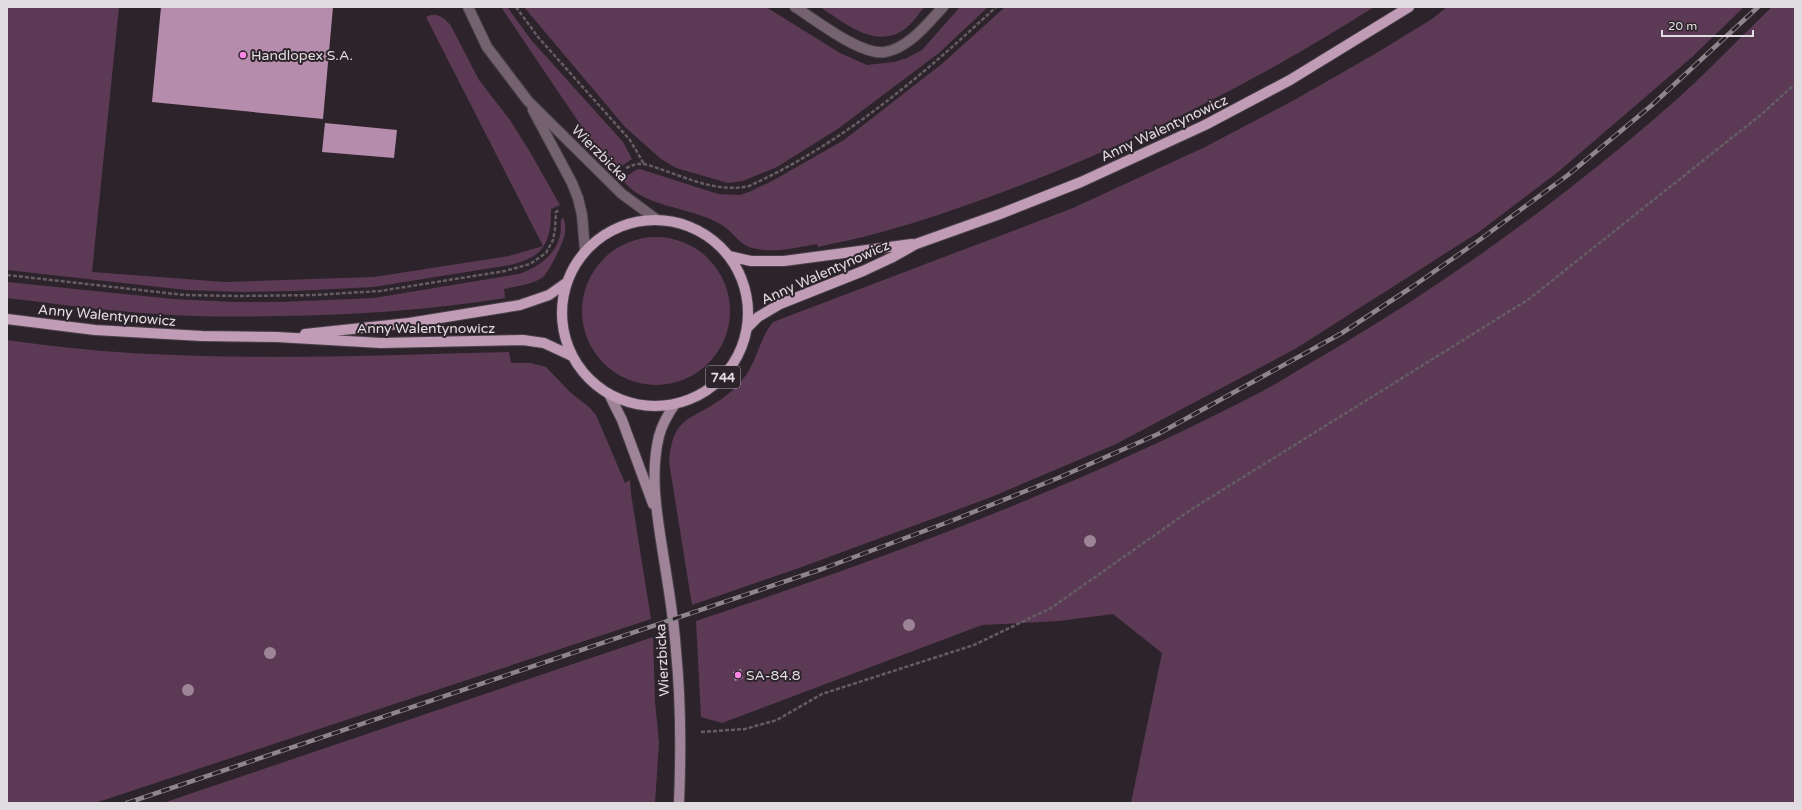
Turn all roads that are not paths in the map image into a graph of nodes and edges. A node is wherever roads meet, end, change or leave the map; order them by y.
1 (468, 7) edge
2 (472, 7) edge
3 (795, 7) edge
4 (943, 7) edge
5 (1409, 7) edge
6 (474, 18) junction
7 (528, 101) junction
8 (656, 219) junction
9 (916, 244) junction
10 (585, 250) junction
11 (729, 256) junction
12 (566, 283) junction
13 (7, 319) edge
14 (747, 328) junction
15 (277, 337) junction
16 (572, 356) junction
17 (609, 394) junction
18 (675, 404) junction
19 (657, 517) junction
20 (679, 803) edge

1 - 6 street, Wierzbicka / 744
2 - 6 street
3 - 4 street
5 - 9 main road, Anny Walentynowicz
6 - 7 street, Wierzbicka / 744
7 - 8 street, Wierzbicka / 744
7 - 10 street, Wierzbicka / 744
8 - 10 main road, 744
8 - 11 main road, 744
9 - 11 main road, Anny Walentynowicz
9 - 14 main road, Anny Walentynowicz
10 - 12 main road, 744
11 - 14 main road, 744
12 - 15 main road, Anny Walentynowicz
12 - 16 main road, 744
13 - 15 main road, Anny Walentynowicz
14 - 18 main road, 744
15 - 16 main road, Anny Walentynowicz
16 - 17 main road, 744
17 - 18 main road, 744
17 - 19 main road, Wierzbicka / 744
18 - 19 main road, Wierzbicka / 744
19 - 20 main road, Wierzbicka / 744

